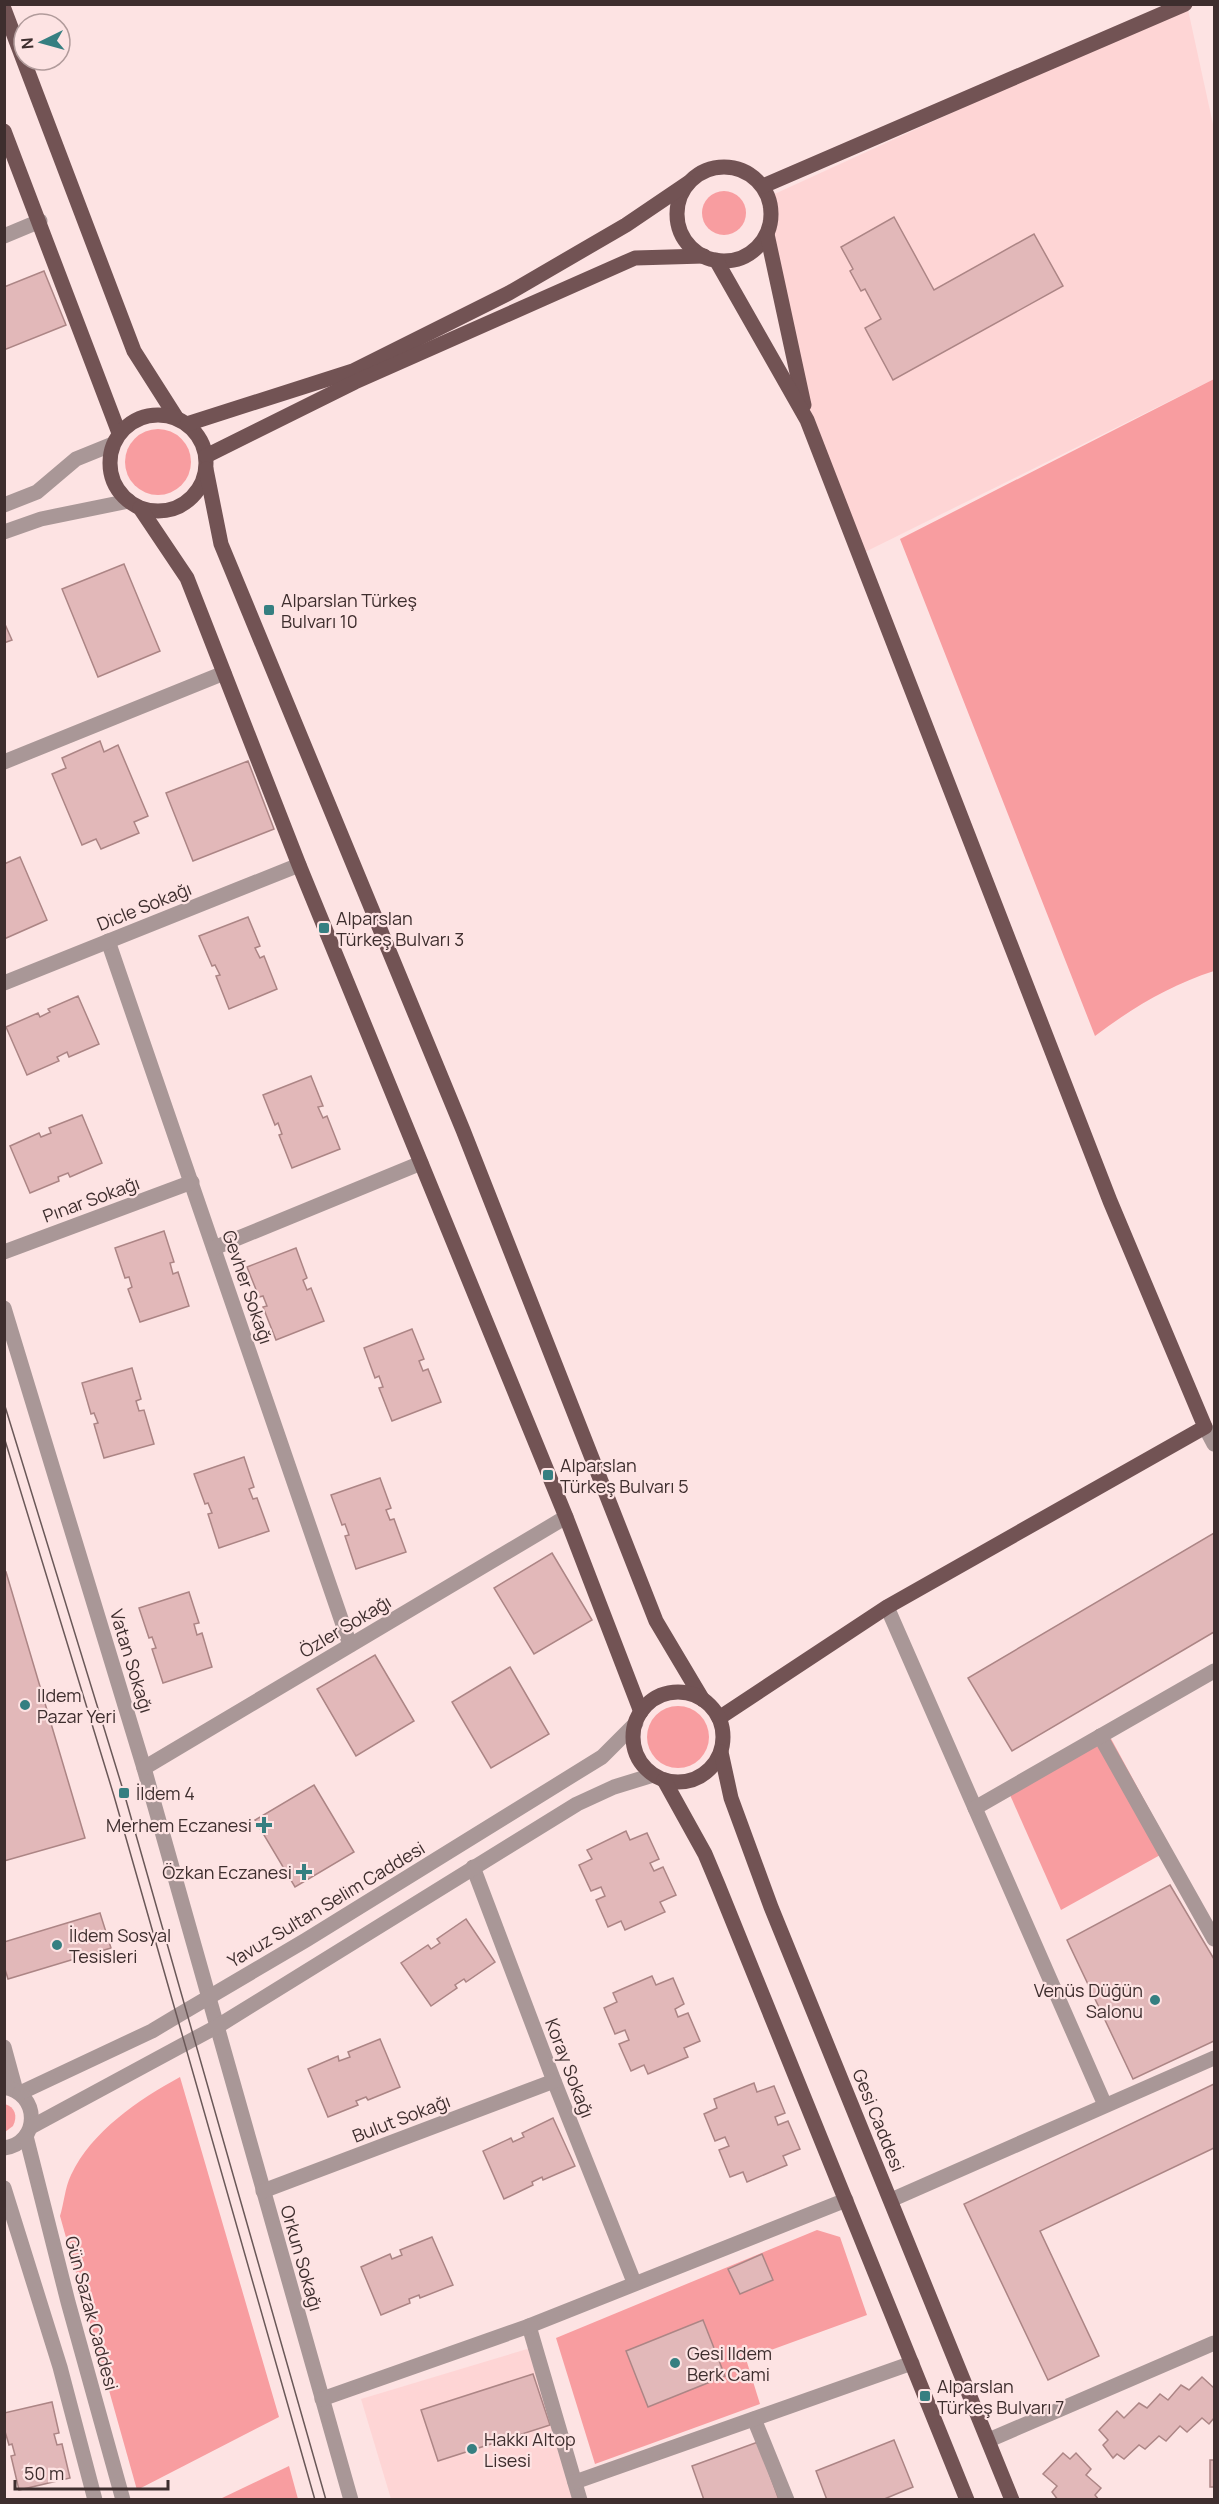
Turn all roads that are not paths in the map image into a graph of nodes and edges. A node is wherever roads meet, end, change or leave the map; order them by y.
1 (1185, 4) edge
2 (4, 9) edge
3 (4, 131) edge
4 (688, 183) junction
5 (763, 186) junction
6 (40, 221) junction
7 (767, 234) junction
8 (4, 236) edge
9 (710, 258) junction
10 (807, 420) junction
11 (182, 421) junction
12 (116, 439) junction
13 (206, 462) junction
14 (134, 504) junction
15 (4, 505) edge
16 (4, 532) edge
17 (224, 673) junction
18 (4, 762) edge
19 (299, 865) junction
20 (108, 941) junction
21 (4, 983) edge
22 (421, 1163) junction
23 (192, 1182) junction
24 (214, 1248) junction
25 (4, 1252) edge
26 (4, 1308) edge
27 (1205, 1427) junction
28 (1215, 1444) edge
29 (566, 1517) junction
30 (887, 1606) junction
31 (350, 1646) junction
32 (1215, 1671) edge
33 (703, 1700) junction
34 (638, 1718) junction
35 (718, 1718) junction
36 (1100, 1736) junction
37 (720, 1752) junction
38 (144, 1768) junction
39 (659, 1777) junction
40 (975, 1808) junction
41 (473, 1867) junction
42 (1215, 1939) edge
43 (210, 1997) junction
44 (218, 2026) junction
45 (4, 2047) edge
46 (1215, 2058) edge
47 (554, 2081) junction
48 (14, 2090) edge
49 (1105, 2106) junction
50 (29, 2132) junction
51 (4, 2148) edge
52 (4, 2187) edge
53 (263, 2191) junction
54 (846, 2200) junction
55 (891, 2200) junction
56 (634, 2282) junction
57 (529, 2326) junction
58 (1215, 2343) edge
59 (912, 2363) junction
60 (322, 2399) junction
61 (754, 2419) junction
62 (988, 2440) junction
63 (575, 2482) junction
64 (95, 2499) edge
65 (123, 2499) edge
66 (351, 2499) edge
67 (580, 2499) edge
68 (787, 2499) edge
69 (967, 2499) edge
70 (1012, 2499) edge

1 - 5 main road
2 - 11 main road
3 - 6 main road
4 - 5 main road
4 - 9 main road
4 - 11 main road
5 - 7 main road
6 - 8 street
6 - 12 main road
7 - 9 main road
7 - 10 main road
9 - 10 main road
9 - 13 main road
10 - 27 main road
11 - 12 main road
11 - 13 main road
12 - 14 main road
12 - 15 street
13 - 14 main road
13 - 33 main road
14 - 16 street
14 - 17 main road
17 - 18 street
17 - 19 main road
19 - 20 street, Dicle Sokağı
19 - 22 main road
20 - 21 street, Dicle Sokağı
20 - 23 street, Gevher Sokağı
22 - 24 street
22 - 29 main road
23 - 24 street, Gevher Sokağı
23 - 25 street, Pınar Sokağı
24 - 31 street, Gevher Sokağı
26 - 38 street, Vatan Sokağı
27 - 28 street
27 - 30 main road
29 - 31 street, Özler Sokağı
29 - 34 main road
30 - 35 main road
30 - 40 street
31 - 38 street, Özler Sokağı
32 - 36 street
33 - 34 main road
33 - 35 main road
34 - 39 main road
34 - 43 street, Yavuz Sultan Selim Caddesi
35 - 37 main road
36 - 40 street
36 - 42 street
37 - 39 main road
37 - 55 main road, Gesi Caddesi
38 - 43 street, Vatan Sokağı
39 - 41 street
39 - 54 main road
40 - 49 street
41 - 44 street
41 - 47 street, Koray Sokağı
43 - 44 street, Vatan Sokağı
43 - 48 street, Yavuz Sultan Selim Caddesi
44 - 50 street
44 - 53 street, Orkun Sokağı
45 - 48 street, Gün Sazak Caddesi
46 - 49 street
47 - 53 street, Bulut Sokağı
47 - 56 street, Koray Sokağı
48 - 50 street, Gün Sazak Caddesi
49 - 55 street
50 - 51 street
50 - 65 street, Gün Sazak Caddesi
52 - 64 street
53 - 60 street, Orkun Sokağı
54 - 56 street
54 - 59 main road
55 - 62 main road, Gesi Caddesi
56 - 57 street
57 - 60 street
57 - 63 street
58 - 62 street
59 - 61 street
59 - 69 main road
60 - 66 street, Orkun Sokağı
61 - 63 street
61 - 68 street
62 - 70 main road, Gesi Caddesi
63 - 67 street

